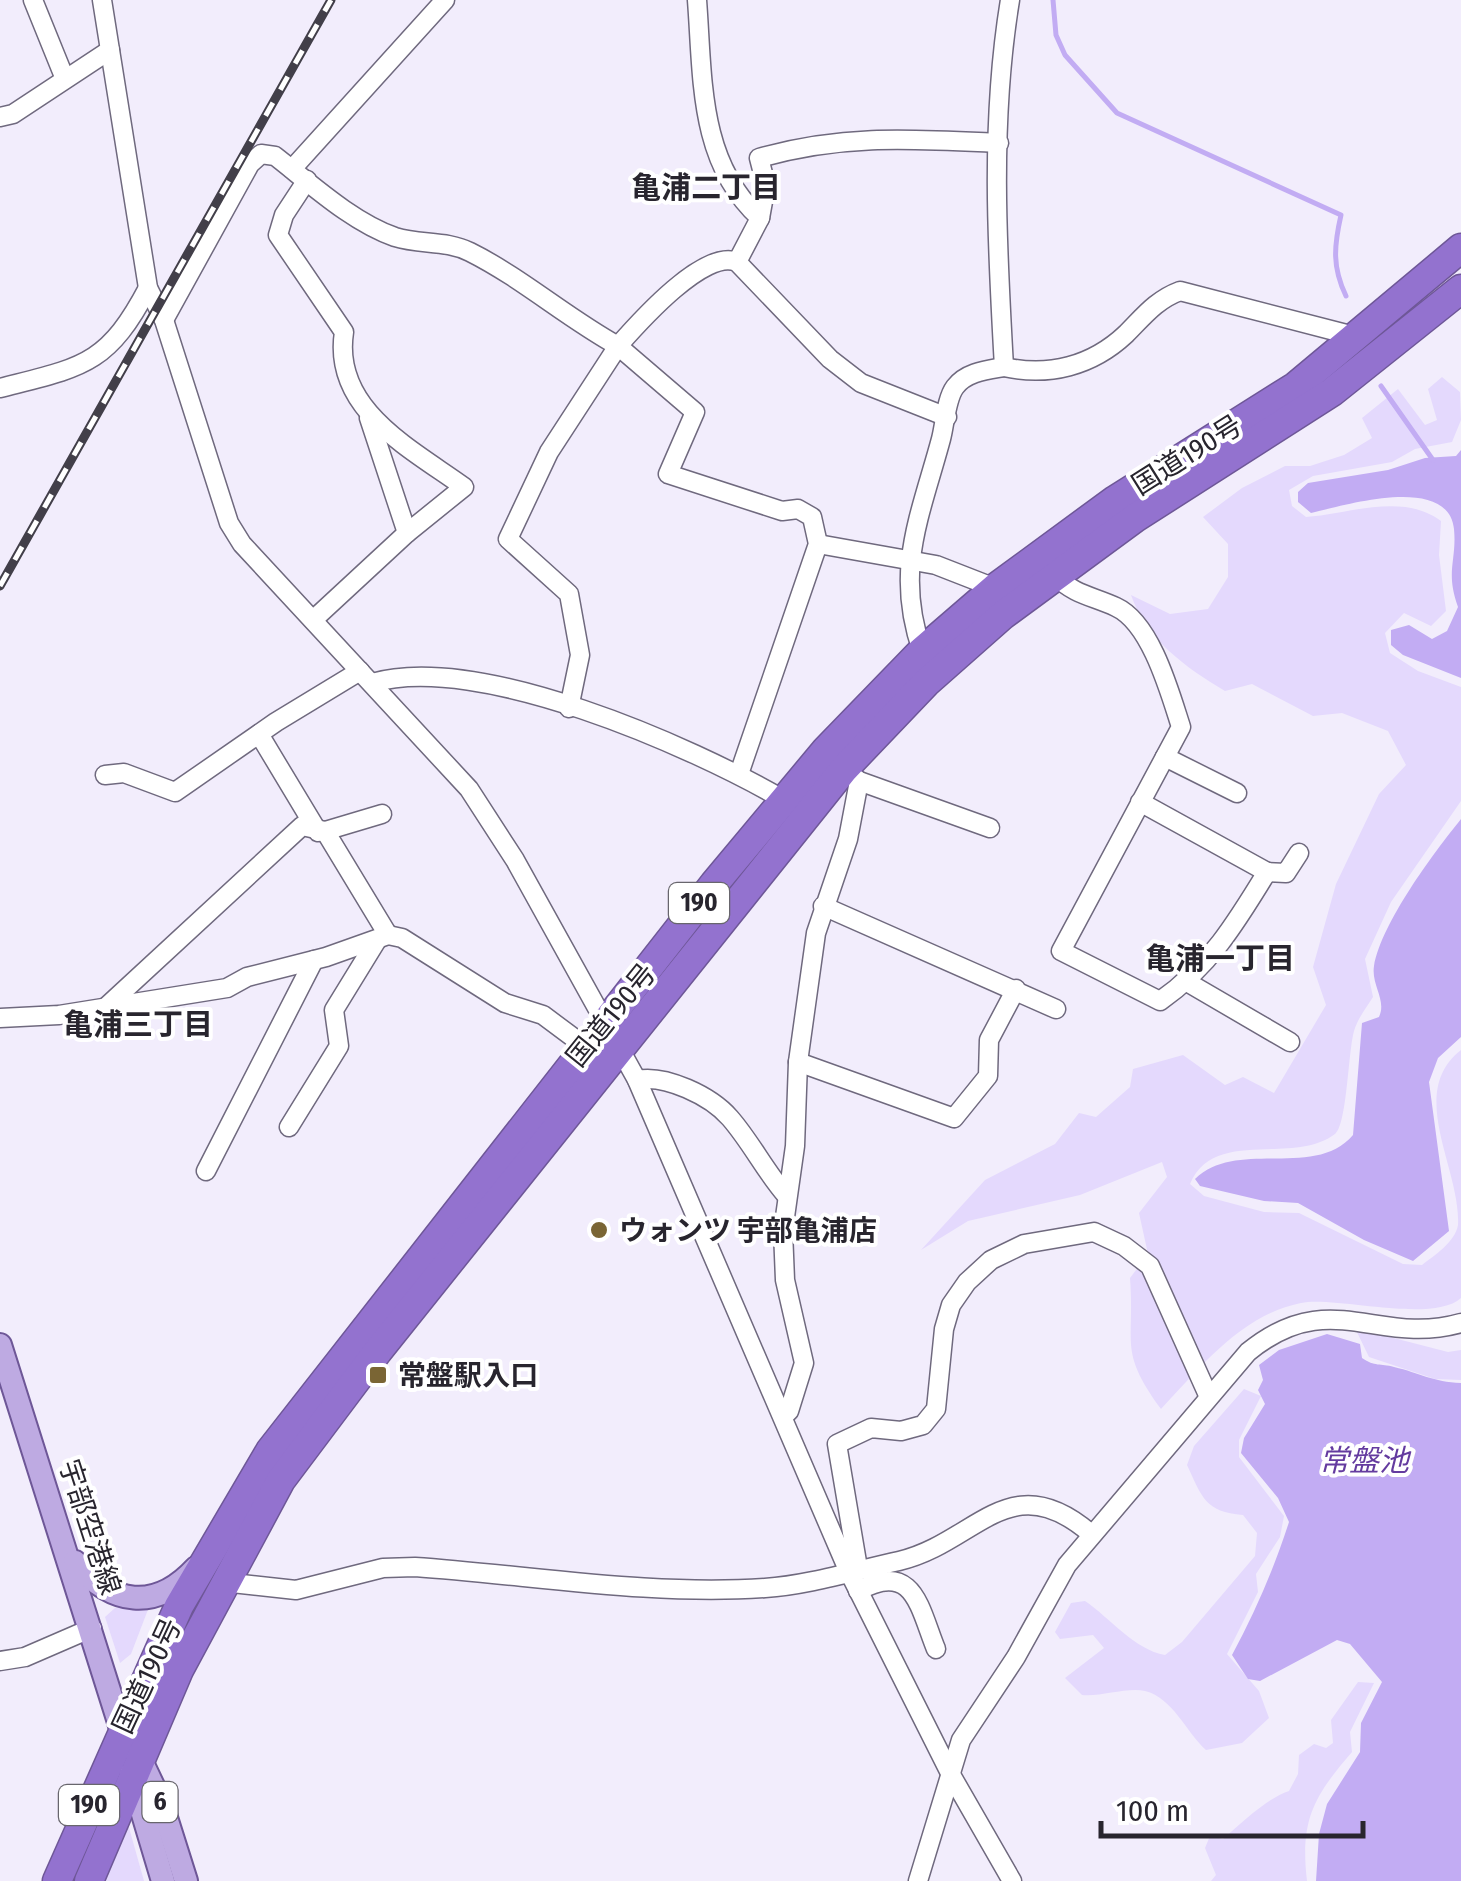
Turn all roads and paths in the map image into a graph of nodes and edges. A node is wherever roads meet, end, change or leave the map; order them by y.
1 (33, 0) edge
2 (102, 0) edge
3 (445, 0) edge
4 (697, 0) edge
5 (1010, 0) edge
6 (110, 50) junction
7 (65, 79) junction
8 (0, 117) edge
9 (999, 143) junction
10 (300, 175) junction
11 (760, 218) junction
12 (1461, 248) edge
13 (737, 262) junction
14 (148, 288) junction
15 (1461, 289) edge
16 (164, 320) junction
17 (1359, 337) junction
18 (618, 346) junction
19 (1004, 367) junction
20 (0, 388) edge
21 (946, 417) junction
22 (369, 418) junction
23 (407, 533) junction
24 (818, 544) junction
25 (908, 559) junction
26 (1055, 576) junction
27 (995, 588) junction
28 (313, 620) junction
29 (922, 651) junction
30 (366, 677) junction
31 (569, 708) junction
32 (259, 734) junction
33 (1165, 757) junction
34 (739, 774) junction
35 (852, 775) junction
36 (105, 776) dead end
37 (1237, 793) dead end
38 (784, 800) junction
39 (1140, 802) junction
40 (382, 814) dead end
41 (990, 828) dead end
42 (322, 831) junction
43 (1299, 853) dead end
44 (1267, 872) junction
45 (823, 906) junction
46 (382, 937) junction
47 (314, 960) junction
48 (1187, 982) junction
49 (1016, 989) junction
50 (106, 1007) junction
51 (1056, 1009) dead end
52 (0, 1018) edge
53 (605, 1023) junction
54 (1290, 1042) dead end
55 (586, 1046) junction
56 (614, 1057) junction
57 (798, 1062) junction
58 (637, 1080) junction
59 (290, 1127) dead end
60 (206, 1171) dead end
61 (786, 1196) junction
62 (1461, 1323) edge
63 (0, 1345) edge
64 (1208, 1395) junction
65 (782, 1417) junction
66 (1090, 1533) junction
67 (66, 1552) junction
68 (203, 1560) junction
69 (853, 1569) junction
70 (223, 1582) junction
71 (858, 1591) junction
72 (92, 1628) junction
73 (936, 1649) dead end
74 (0, 1661) edge
75 (122, 1728) junction
76 (136, 1767) junction
77 (950, 1774) junction
78 (57, 1881) edge
79 (89, 1881) edge
80 (163, 1881) edge
81 (186, 1881) edge
82 (918, 1881) edge
83 (1012, 1881) edge

1 - 7 street
2 - 6 street
3 - 10 street
4 - 11 street
5 - 9 street
6 - 7 street
6 - 14 street
7 - 8 street
9 - 11 street
9 - 19 street
10 - 16 street
10 - 18 street
10 - 22 street
11 - 13 street
12 - 17 highway, 国道190号 / 190
13 - 18 street
13 - 21 street
14 - 16 street
14 - 20 street
15 - 26 highway, 国道190号 / 190
16 - 28 street
17 - 19 street
17 - 27 highway, 国道190号 / 190
18 - 24 street
18 - 31 street
19 - 21 street
21 - 25 street
22 - 23 street
22 - 23 street
23 - 28 street
24 - 25 street
24 - 34 street
25 - 27 street
25 - 29 street
26 - 33 street
26 - 35 highway, 国道190号 / 190
27 - 29 highway, 国道190号 / 190
28 - 30 street
29 - 38 highway, 国道190号 / 190
30 - 31 street
30 - 32 street
30 - 53 street
31 - 34 street
32 - 36 street
32 - 42 street
33 - 37 street
33 - 39 street
34 - 38 street
35 - 41 street
35 - 45 street
35 - 56 highway, 国道190号 / 190
38 - 53 highway, 国道190号 / 190
39 - 44 street
39 - 48 street
40 - 42 street
42 - 46 street
42 - 50 street
43 - 44 street
44 - 48 street
45 - 49 street
45 - 57 street
46 - 47 street
46 - 55 street
46 - 59 street
47 - 50 street
47 - 60 street
48 - 54 street
49 - 51 street
49 - 57 street
50 - 52 street
53 - 55 highway, 国道190号 / 190
53 - 56 street
55 - 56 street
55 - 68 highway, 国道190号 / 190
56 - 58 street
56 - 70 highway, 国道190号 / 190
57 - 61 street
58 - 61 street
58 - 65 street
61 - 65 street
62 - 64 street
63 - 67 main road, 宇部空港線
64 - 66 street
64 - 69 street
65 - 69 street
66 - 69 street
66 - 77 street
67 - 68 main road
67 - 72 main road, 宇部空港線
68 - 75 highway, 国道190号 / 190
69 - 70 street
69 - 71 street
70 - 76 highway, 国道190号 / 190
71 - 73 street
71 - 77 street
72 - 74 street
72 - 75 main road, 宇部空港線
75 - 76 main road, 6
75 - 78 highway, 国道190号 / 190
76 - 79 highway, 国道190号 / 190
76 - 80 main road, 6
76 - 81 main road, 6
77 - 82 street
77 - 83 street

